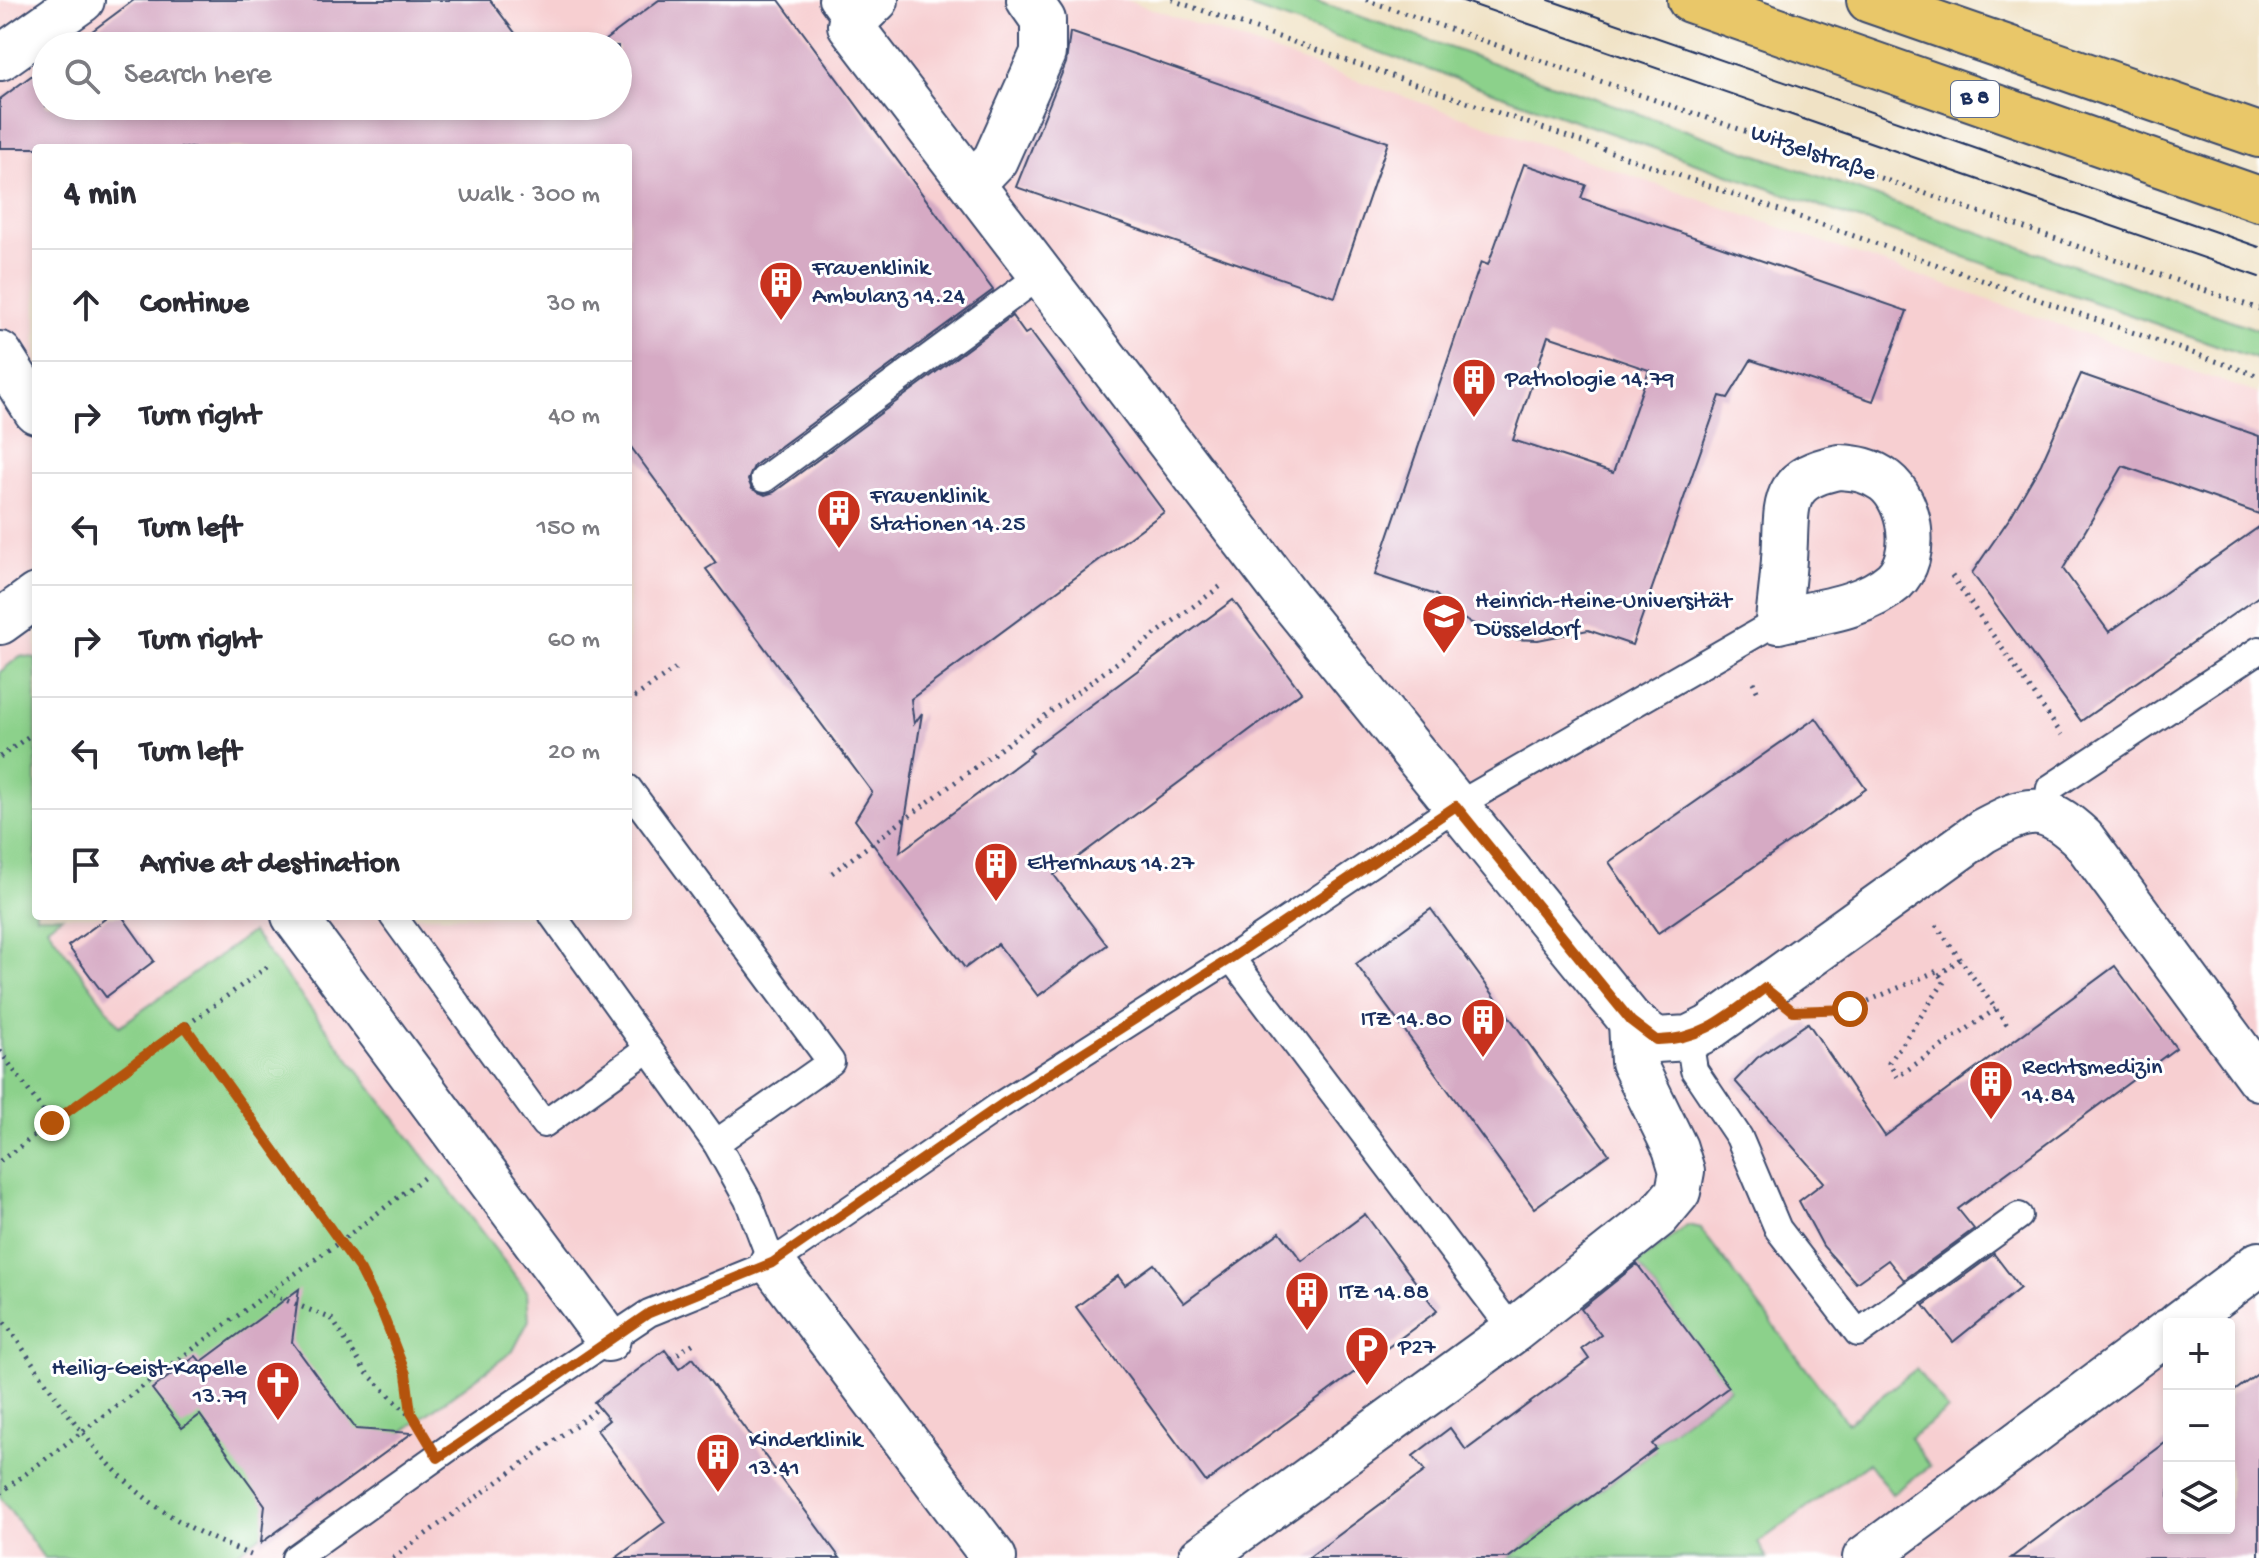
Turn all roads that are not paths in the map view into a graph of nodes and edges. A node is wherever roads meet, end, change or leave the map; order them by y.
1 (82, 0) edge
2 (1690, 0) edge
3 (1869, 0) edge
4 (1040, 7) edge
5 (853, 8) edge
6 (37, 32) edge
7 (32, 35) edge
8 (0, 58) edge
9 (2259, 135) edge
10 (973, 183) junction
11 (2259, 199) edge
12 (1042, 274) junction
13 (0, 354) edge
14 (32, 405) edge
15 (764, 479) dead end
16 (32, 599) edge
17 (1778, 621) dead end
18 (0, 622) edge
19 (2259, 650) edge
20 (632, 793) edge
21 (1456, 806) junction
22 (2046, 812) junction
23 (396, 920) edge
24 (556, 920) edge
25 (302, 926) edge
26 (1231, 958) junction
27 (1631, 1021) junction
28 (1689, 1038) junction
29 (648, 1049) junction
30 (2259, 1078) edge
31 (716, 1143) junction
32 (2019, 1216) dead end
33 (772, 1263) junction
34 (2259, 1264) edge
35 (2187, 1318) edge
36 (1513, 1331) junction
37 (2163, 1335) edge
38 (608, 1339) junction
39 (295, 1558) edge
40 (994, 1558) edge
41 (1201, 1558) edge
42 (1865, 1558) edge

1 - 6 street
2 - 11 main road, B 8
3 - 9 main road, B 8
4 - 10 street
5 - 10 street
7 - 8 street
10 - 12 street
12 - 15 lane
12 - 21 street
13 - 14 street
16 - 18 street
17 - 21 lane
19 - 22 lane
20 - 31 lane
21 - 26 lane
21 - 27 street
22 - 28 street
22 - 30 street
23 - 29 lane
24 - 29 lane
25 - 38 street
26 - 33 lane
26 - 36 lane
27 - 28 street
27 - 36 street
28 - 32 lane
29 - 31 lane
31 - 33 lane
33 - 38 lane
33 - 40 street
34 - 35 street
36 - 41 street
37 - 42 street
38 - 39 lane

